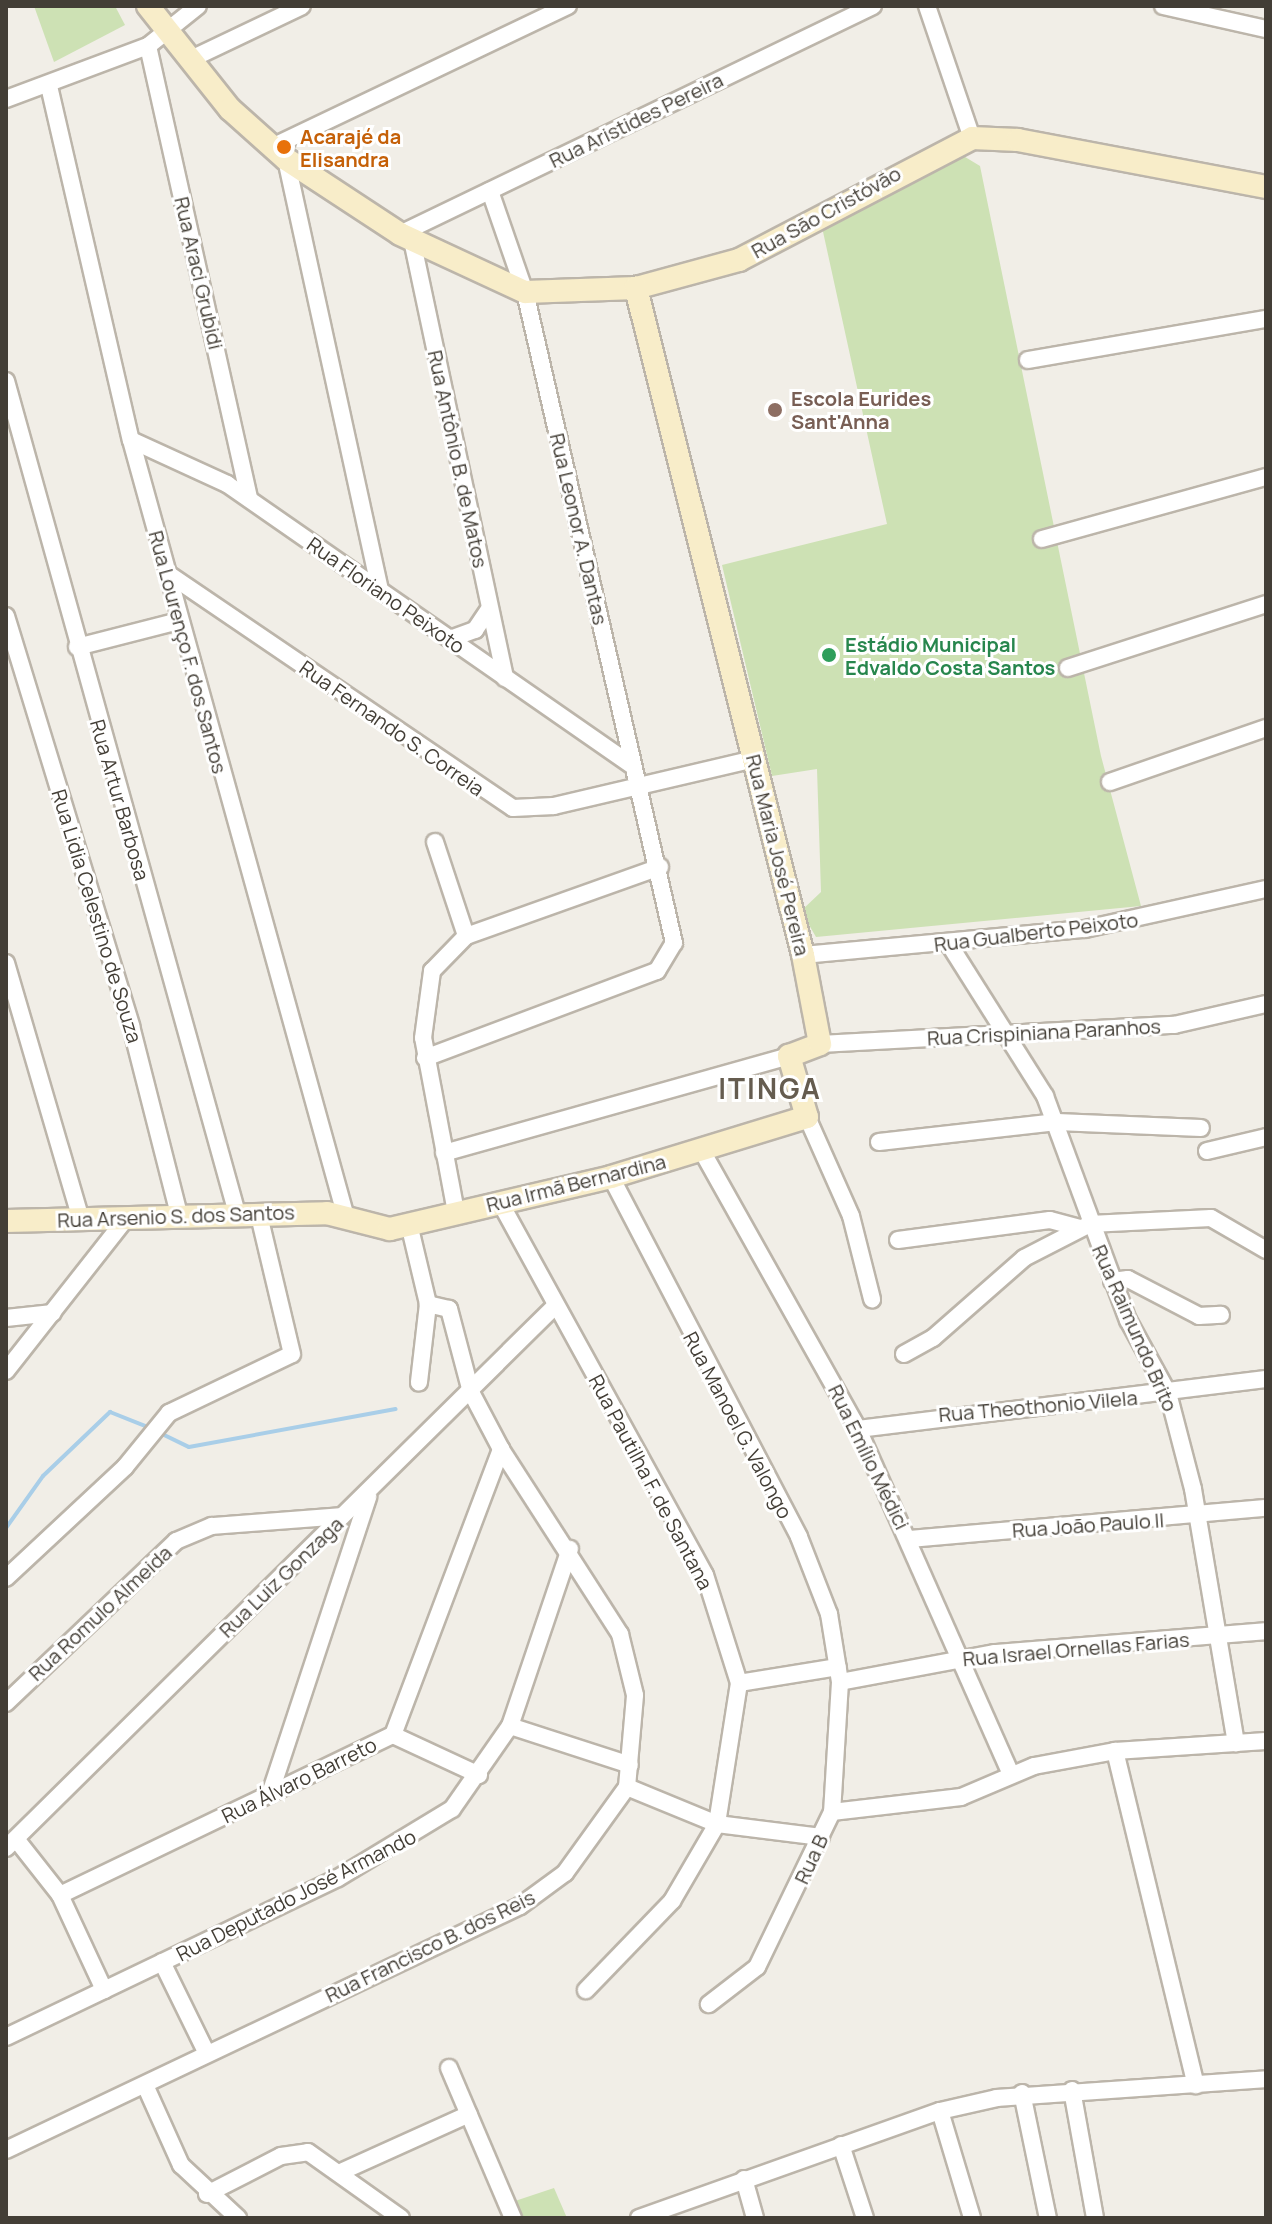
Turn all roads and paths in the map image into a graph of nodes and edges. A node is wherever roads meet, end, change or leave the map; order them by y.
1 (148, 6) edge
2 (198, 6) edge
3 (302, 6) edge
4 (568, 6) edge
5 (873, 6) edge
6 (927, 6) edge
7 (1163, 6) edge
8 (1266, 29) edge
9 (169, 35) junction
10 (148, 46) junction
11 (189, 60) junction
12 (49, 86) junction
13 (6, 99) edge
14 (972, 138) junction
15 (279, 153) junction
16 (1266, 187) edge
17 (490, 191) junction
18 (406, 237) junction
19 (636, 288) junction
20 (525, 292) junction
21 (1266, 319) edge
22 (1028, 360) dead end
23 (6, 381) edge
24 (131, 440) junction
25 (1266, 477) edge
26 (249, 499) junction
27 (1042, 539) dead end
28 (167, 573) junction
29 (380, 589) junction
30 (1266, 604) edge
31 (489, 609) junction
32 (6, 616) edge
33 (179, 621) junction
34 (450, 639) junction
35 (77, 647) junction
36 (1068, 668) dead end
37 (505, 678) junction
38 (1266, 728) edge
39 (755, 759) junction
40 (633, 766) junction
41 (1110, 782) dead end
42 (638, 787) junction
43 (435, 842) dead end
44 (660, 867) junction
45 (1266, 889) edge
46 (466, 936) junction
47 (949, 944) junction
48 (803, 955) junction
49 (6, 963) edge
50 (1266, 1004) edge
51 (1010, 1035) junction
52 (820, 1044) junction
53 (789, 1056) junction
54 (425, 1058) junction
55 (807, 1117) junction
56 (1057, 1122) junction
57 (1201, 1128) dead end
58 (1266, 1137) edge
59 (879, 1142) dead end
60 (702, 1151) junction
61 (1207, 1151) dead end
62 (444, 1153) junction
63 (611, 1177) junction
64 (501, 1204) junction
65 (456, 1212) junction
66 (345, 1214) junction
67 (248, 1217) junction
68 (180, 1218) junction
69 (81, 1219) junction
70 (125, 1220) junction
71 (6, 1221) edge
72 (409, 1224) junction
73 (1084, 1226) junction
74 (898, 1240) dead end
75 (1266, 1250) edge
76 (1112, 1281) junction
77 (872, 1299) dead end
78 (428, 1304) junction
79 (555, 1306) junction
80 (53, 1313) junction
81 (1221, 1315) dead end
82 (6, 1318) edge
83 (904, 1354) dead end
84 (6, 1371) edge
85 (1266, 1379) edge
86 (419, 1382) dead end
87 (471, 1392) junction
88 (1168, 1393) junction
89 (858, 1429) junction
90 (501, 1449) junction
91 (368, 1495) junction
92 (1266, 1508) edge
93 (342, 1516) junction
94 (1197, 1517) junction
95 (909, 1539) junction
96 (570, 1549) junction
97 (6, 1578) edge
98 (1266, 1631) edge
99 (1220, 1637) junction
100 (958, 1659) junction
101 (839, 1674) junction
102 (739, 1683) junction
103 (6, 1703) edge
104 (510, 1726) junction
105 (393, 1735) junction
106 (1266, 1741) edge
107 (1236, 1743) junction
108 (1115, 1751) junction
109 (630, 1765) junction
110 (1011, 1774) junction
111 (479, 1775) junction
112 (627, 1787) junction
113 (270, 1794) junction
114 (832, 1812) junction
115 (717, 1824) junction
116 (821, 1837) junction
117 (11, 1843) edge
118 (60, 1895) junction
119 (162, 1962) junction
120 (104, 1990) junction
121 (586, 1990) dead end
122 (709, 2004) dead end
123 (6, 2037) edge
124 (207, 2054) junction
125 (449, 2068) dead end
126 (1266, 2079) edge
127 (145, 2085) junction
128 (1196, 2085) junction
129 (1072, 2090) junction
130 (1022, 2093) junction
131 (940, 2111) junction
132 (469, 2114) junction
133 (841, 2145) junction
134 (6, 2150) edge
135 (343, 2171) junction
136 (744, 2179) junction
137 (207, 2194) junction
138 (238, 2218) edge
139 (401, 2218) edge
140 (513, 2218) edge
141 (639, 2218) edge
142 (755, 2218) edge
143 (865, 2218) edge
144 (972, 2218) edge
145 (1048, 2218) edge
146 (1095, 2218) edge

1 - 9 main road, Rua São Cristóvão
2 - 9 street
3 - 11 street
4 - 15 street
5 - 17 street, Rua Aristides Pereira
6 - 14 street
7 - 8 street
9 - 10 street
9 - 11 main road, Rua São Cristóvão
10 - 12 street
10 - 26 street, Rua Araci Grubidi
11 - 15 main road, Rua São Cristóvão
12 - 13 street
12 - 24 street, Rua Lourenço F. dos Santos
14 - 16 main road
14 - 19 main road, Rua São Cristóvão
15 - 18 main road, Rua São Cristóvão
15 - 29 street
17 - 18 street, Rua Aristides Pereira
17 - 20 street, Rua Leonor A. Dantas
18 - 20 main road, Rua São Cristóvão
18 - 31 street, Rua Antônio B. de Matos
19 - 20 main road, Rua São Cristóvão
19 - 39 main road, Rua Maria José Pereira
20 - 40 street, Rua Leonor A. Dantas
21 - 22 street
23 - 35 street, Rua Artur Barbosa
24 - 26 street, Rua Floriano Peixoto
24 - 28 street, Rua Lourenço F. dos Santos
25 - 27 street
26 - 29 street, Rua Floriano Peixoto
28 - 33 street, Rua Lourenço F. dos Santos
28 - 42 street, Rua Fernando S. Correia
29 - 34 street, Rua Floriano Peixoto
30 - 36 street
31 - 34 street
31 - 37 street, Rua Antônio B. de Matos
32 - 68 street, Rua Lidia Celestino de Souza
33 - 35 street
33 - 66 street, Rua Lourenço F. dos Santos
34 - 37 street, Rua Floriano Peixoto
35 - 67 street, Rua Artur Barbosa
37 - 40 street, Rua Floriano Peixoto
38 - 41 street
39 - 42 street, Rua Fernando S. Correia
39 - 48 main road, Rua Maria José Pereira
40 - 42 street, Rua Leonor A. Dantas
42 - 44 street, Rua Leonor A. Dantas
43 - 46 street
44 - 46 street
44 - 54 street, Rua Leonor A. Dantas
45 - 47 street, Rua Gualberto Peixoto
46 - 54 street
47 - 48 street, Rua Gualberto Peixoto
47 - 51 street, Rua Raimundo Brito
48 - 52 main road, Rua Maria José Pereira
49 - 69 street
50 - 51 street, Rua Crispiniana Paranhos
51 - 52 street, Rua Crispiniana Paranhos
51 - 56 street, Rua Raimundo Brito
52 - 53 main road
53 - 55 main road
53 - 62 street
54 - 62 street
55 - 60 main road, Rua Irmã Bernardina
55 - 77 street
56 - 57 street
56 - 59 street
56 - 73 street, Rua Raimundo Brito
58 - 61 street
60 - 63 main road, Rua Irmã Bernardina
60 - 89 street, Rua Emílio Médici
62 - 65 street
63 - 64 main road, Rua Irmã Bernardina
63 - 101 street, Rua Manoel G. Valongo
64 - 65 main road, Rua Irmã Bernardina
64 - 79 street, Rua Pautilha F. de Santana
65 - 72 main road, Rua Irmã Bernardina
66 - 67 main road, Rua Arsenio S. dos Santos
66 - 72 main road, Rua Irmã Bernardina
67 - 68 main road, Rua Arsenio S. dos Santos
67 - 97 street, Rua Artur Barbosa
68 - 70 main road, Rua Arsenio S. dos Santos
69 - 70 main road, Rua Arsenio S. dos Santos
69 - 71 main road, Rua Arsenio S. dos Santos
70 - 80 street
72 - 78 street
73 - 74 street
73 - 75 street
73 - 76 street, Rua Raimundo Brito
73 - 83 street
76 - 81 street
76 - 88 street, Rua Raimundo Brito
78 - 86 street
78 - 87 street, Rua Francisco B. dos Reis
79 - 87 street, Rua Luiz Gonzaga
79 - 102 street, Rua Pautilha F. de Santana
80 - 82 street
80 - 84 street
85 - 88 street, Rua Theothonio Vilela
87 - 90 street, Rua Francisco B. dos Reis
87 - 91 street, Rua Luiz Gonzaga
88 - 89 street, Rua Theothonio Vilela
88 - 94 street, Rua Raimundo Brito
89 - 95 street, Rua Emílio Médici
90 - 96 street, Rua Francisco B. dos Reis
90 - 105 street, Rua Álvaro Barreto
91 - 93 street, Rua Luiz Gonzaga
91 - 113 street
92 - 94 street, Rua João Paulo II
93 - 103 street, Rua Romulo Almeida
93 - 117 street, Rua Luiz Gonzaga
94 - 95 street, Rua João Paulo II
94 - 99 street, Rua Raimundo Brito
95 - 100 street, Rua Emílio Médici
96 - 104 street, Rua Deputado José Armando
96 - 109 street, Rua Francisco B. dos Reis
98 - 99 street, Rua Israel Ornellas Farias
99 - 100 street, Rua Israel Ornellas Farias
99 - 107 street, Rua Raimundo Brito
100 - 101 street, Rua Israel Ornellas Farias
100 - 110 street, Rua Emílio Médici
101 - 102 street, Rua Israel Ornellas Farias
101 - 114 street, Rua B
102 - 115 street, Rua Pautilha F. de Santana
104 - 109 street
104 - 111 street, Rua Deputado José Armando
105 - 111 street
105 - 113 street, Rua Álvaro Barreto
106 - 107 street
107 - 108 street
108 - 110 street
108 - 128 street
109 - 112 street, Rua Francisco B. dos Reis
110 - 114 street
111 - 119 street, Rua Deputado José Armando
112 - 115 street
112 - 124 street, Rua Francisco B. dos Reis
113 - 118 street, Rua Álvaro Barreto
114 - 116 street, Rua B
115 - 116 street
115 - 121 street
116 - 122 street, Rua B
117 - 118 street
118 - 120 street
119 - 120 street, Rua Deputado José Armando
119 - 124 street
120 - 123 street, Rua Deputado José Armando
124 - 127 street, Rua Francisco B. dos Reis
125 - 132 street
126 - 128 street
127 - 134 street, Rua Francisco B. dos Reis
127 - 137 street
128 - 129 street
129 - 130 street
129 - 146 street
130 - 131 street
130 - 145 street
131 - 133 street
131 - 144 street
132 - 135 street
132 - 140 street
133 - 136 street
133 - 143 street
135 - 137 street
135 - 139 street
136 - 141 street
136 - 142 street
137 - 138 street

